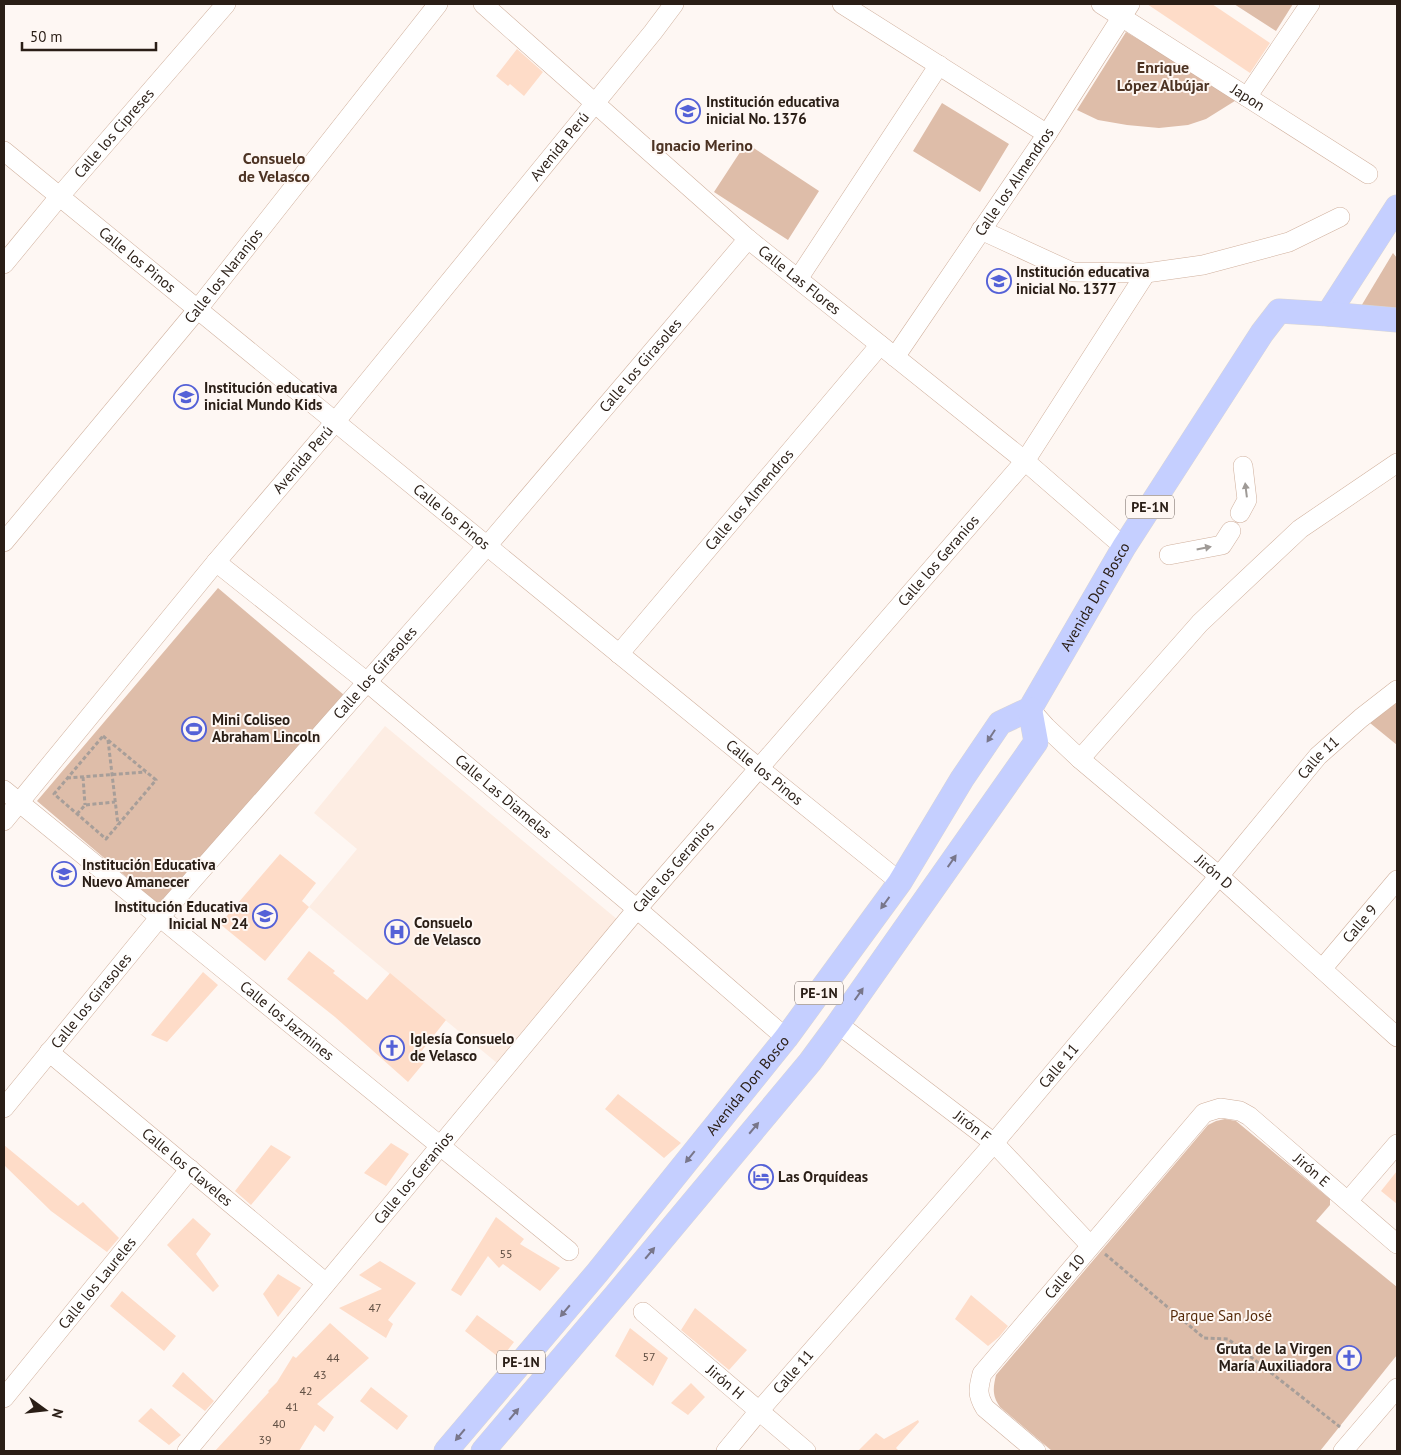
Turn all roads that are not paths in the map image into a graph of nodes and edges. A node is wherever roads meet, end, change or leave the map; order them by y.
1 (226, 4) edge
2 (438, 4) edge
3 (483, 4) edge
4 (674, 4) edge
5 (842, 4) edge
6 (1101, 4) edge
7 (1310, 4) edge
8 (1126, 10) edge
9 (939, 65) junction
10 (1247, 97) junction
11 (595, 103) junction
12 (1047, 134) junction
13 (4, 151) edge
14 (1368, 174) dead end
15 (59, 197) junction
16 (1397, 207) edge
17 (1340, 218) dead end
18 (981, 230) junction
19 (748, 239) junction
20 (4, 264) edge
21 (1146, 273) junction
22 (798, 279) junction
23 (198, 310) junction
24 (1328, 314) junction
25 (1397, 320) edge
26 (888, 351) junction
27 (335, 422) junction
28 (1025, 461) junction
29 (1397, 463) edge
30 (1243, 466) dead end
31 (1240, 513) dead end
32 (1231, 531) dead end
33 (4, 542) edge
34 (487, 546) junction
35 (1124, 547) junction
36 (1169, 555) dead end
37 (216, 562) junction
38 (619, 654) junction
39 (367, 682) junction
40 (1397, 690) edge
41 (1030, 709) junction
42 (1080, 759) junction
43 (760, 769) junction
44 (4, 790) edge
45 (19, 803) junction
46 (4, 821) edge
47 (1220, 876) junction
48 (1397, 880) edge
49 (900, 882) junction
50 (637, 909) junction
51 (159, 918) junction
52 (1322, 969) junction
53 (838, 1024) junction
54 (1397, 1037) edge
55 (786, 1038) junction
56 (49, 1052) junction
57 (4, 1108) edge
58 (1220, 1108) joint
59 (994, 1143) junction
60 (1397, 1144) edge
61 (440, 1146) junction
62 (190, 1170) junction
63 (1348, 1201) junction
64 (1091, 1244) junction
65 (1397, 1244) edge
66 (569, 1252) dead end
67 (597, 1274) junction
68 (326, 1283) junction
69 (619, 1291) junction
70 (643, 1312) dead end
71 (1397, 1388) edge
72 (4, 1398) edge
73 (759, 1411) junction
74 (1347, 1448) edge
75 (187, 1451) edge
76 (446, 1451) edge
77 (483, 1451) edge
78 (726, 1451) edge
79 (806, 1451) edge
80 (1036, 1451) edge

1 - 15 street, Calle los Cipreses
2 - 23 street, Calle los Naranjos
3 - 11 street, Calle Las Flores
4 - 11 street, Avenida Perú
5 - 9 street
6 - 8 street, Japon
7 - 10 street
8 - 10 street, Japon
8 - 12 street, Calle los Almendros
9 - 12 street
9 - 22 street
10 - 14 street, Japon
11 - 19 street, Calle Las Flores
11 - 27 street, Avenida Perú
12 - 18 street, Calle los Almendros
13 - 15 street, Calle los Pinos
15 - 20 street, Calle los Cipreses
15 - 23 street, Calle los Pinos
16 - 24 main road
17 - 21 street
18 - 21 street
18 - 26 street, Calle los Almendros
19 - 22 street, Calle Las Flores
19 - 34 street, Calle los Girasoles
21 - 28 street, Calle los Geranios
22 - 26 street, Calle Las Flores
23 - 27 street, Calle los Pinos
23 - 33 street, Calle los Naranjos
24 - 25 main road, PE-1N
24 - 35 main road, Avenida Don Bosco / PE-1N
26 - 28 street, Calle Las Flores
26 - 38 street, Calle los Almendros
27 - 34 street, Calle los Pinos
27 - 37 street, Avenida Perú
28 - 35 street, Calle Las Flores
28 - 43 street, Calle los Geranios
29 - 42 street
31 -> 30 street
36 -> 32 street
34 - 38 street, Calle los Pinos
34 - 39 street, Calle los Girasoles
35 - 41 main road, Avenida Don Bosco / PE-1N
37 - 39 street, Calle Las Diamelas
37 - 45 street, Avenida Perú
38 - 43 street, Calle los Pinos
39 - 50 street, Calle Las Diamelas
39 - 51 street, Calle los Girasoles
40 - 47 street, Calle 11
41 - 42 street, Jirón D
41 -> 49 main road, Avenida Don Bosco / PE-1N
53 -> 41 main road, PE-1N
42 - 47 street, Jirón D
43 - 49 street, Calle los Pinos
43 - 50 street, Calle los Geranios
44 - 45 street, Calle los Jazmines
45 - 46 street, Avenida Perú
45 - 51 street, Calle los Jazmines
47 - 52 street, Jirón D
47 - 59 street, Calle 11
48 - 52 street, Calle 9
49 -> 55 main road, Avenida Don Bosco / PE-1N
50 - 55 street, Calle Las Diamelas
50 - 61 street, Calle los Geranios
51 - 56 street, Calle los Girasoles
51 - 61 street, Calle los Jazmines
52 - 54 street, Jirón D
53 - 59 street, Jirón F
69 -> 53 main road, PE-1N
55 -> 67 main road, Avenida Don Bosco / PE-1N
56 - 57 street, Calle los Girasoles
56 - 62 street, Calle los Claveles
58 - 63 street, Jirón E
58 - 64 street, Calle 10
59 - 64 street, Jirón F
59 - 73 street, Calle 11
60 - 63 street
61 - 66 street, Calle los Jazmines
61 - 68 street, Calle los Geranios
62 - 68 street, Calle los Claveles
62 - 72 street, Calle los Laureles
63 - 65 street, Jirón E
64 - 80 street, Calle 10
67 - 69 main road
67 -> 76 main road, Avenida Don Bosco / PE-1N
68 - 75 street, Calle los Geranios
77 -> 69 main road, PE-1N
70 - 73 street, Jirón H
71 - 74 street
73 - 78 street, Calle 11
73 - 79 street, Jirón H

